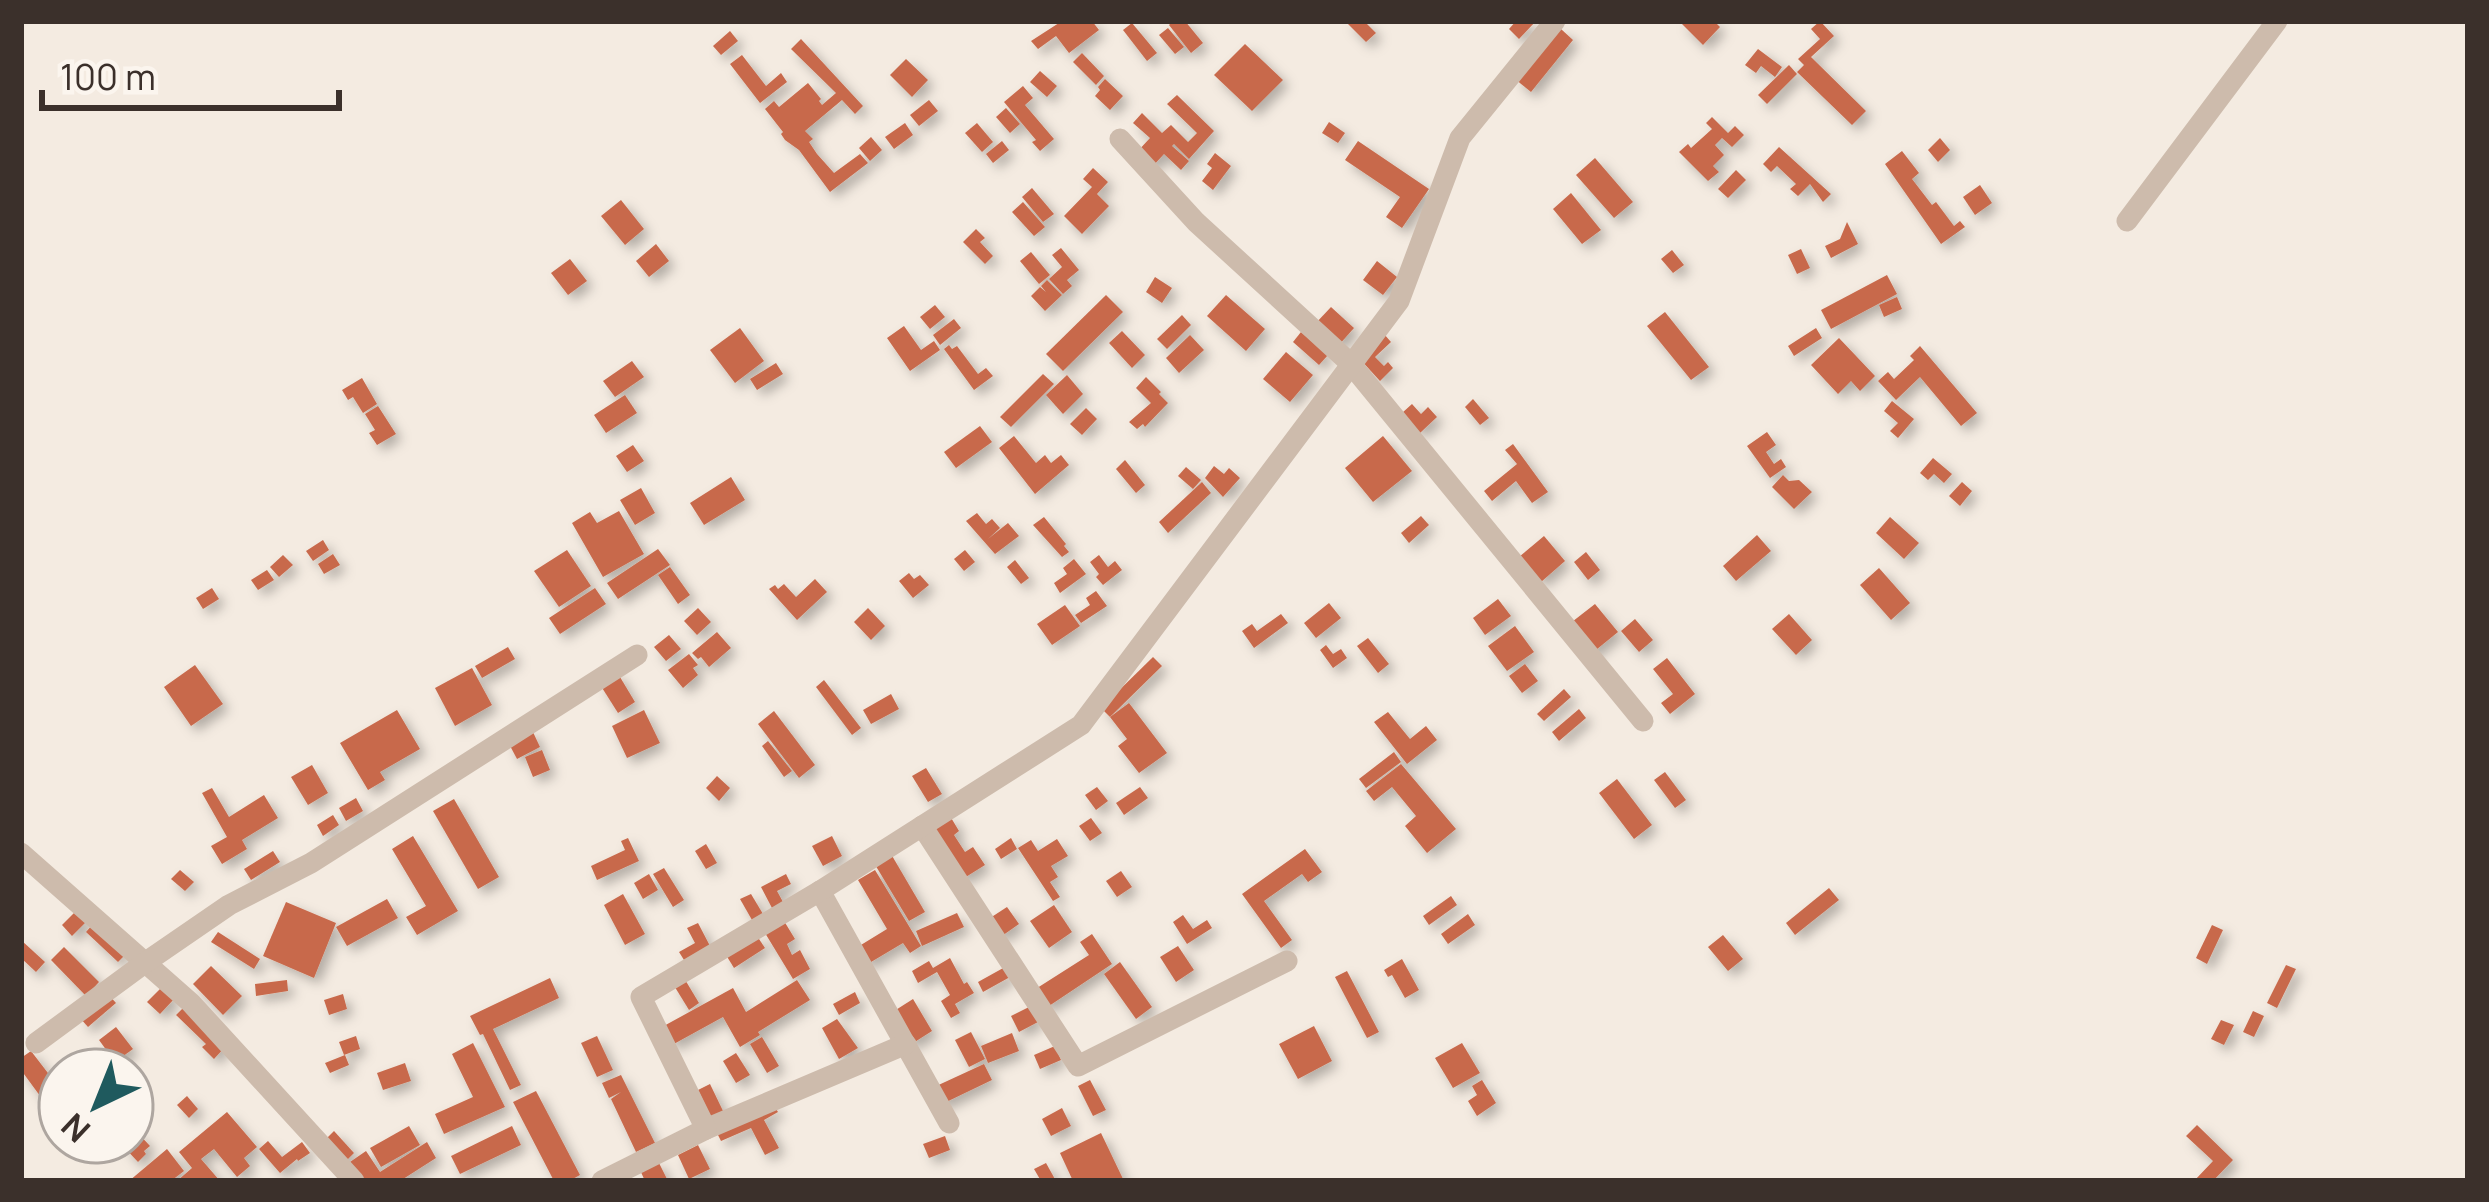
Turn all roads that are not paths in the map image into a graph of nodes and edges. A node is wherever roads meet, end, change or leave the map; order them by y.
1 (1556, 21) edge
2 (2277, 21) edge
3 (1120, 139) dead end
4 (2127, 221) dead end
5 (1350, 363) junction
6 (638, 655) dead end
7 (1643, 721) dead end
8 (922, 826) junction
9 (21, 853) edge
10 (820, 892) junction
11 (1287, 961) dead end
12 (146, 962) junction
13 (36, 1043) dead end
14 (906, 1044) junction
15 (949, 1123) dead end
16 (706, 1130) junction
17 (354, 1181) edge
18 (602, 1181) edge

1 - 5 street
2 - 4 street
3 - 5 street
5 - 7 street
5 - 8 street
6 - 12 street
8 - 10 street
8 - 11 street
9 - 12 street
10 - 14 street
10 - 16 street
12 - 13 street
12 - 17 street
14 - 15 street
14 - 16 street
16 - 18 street

